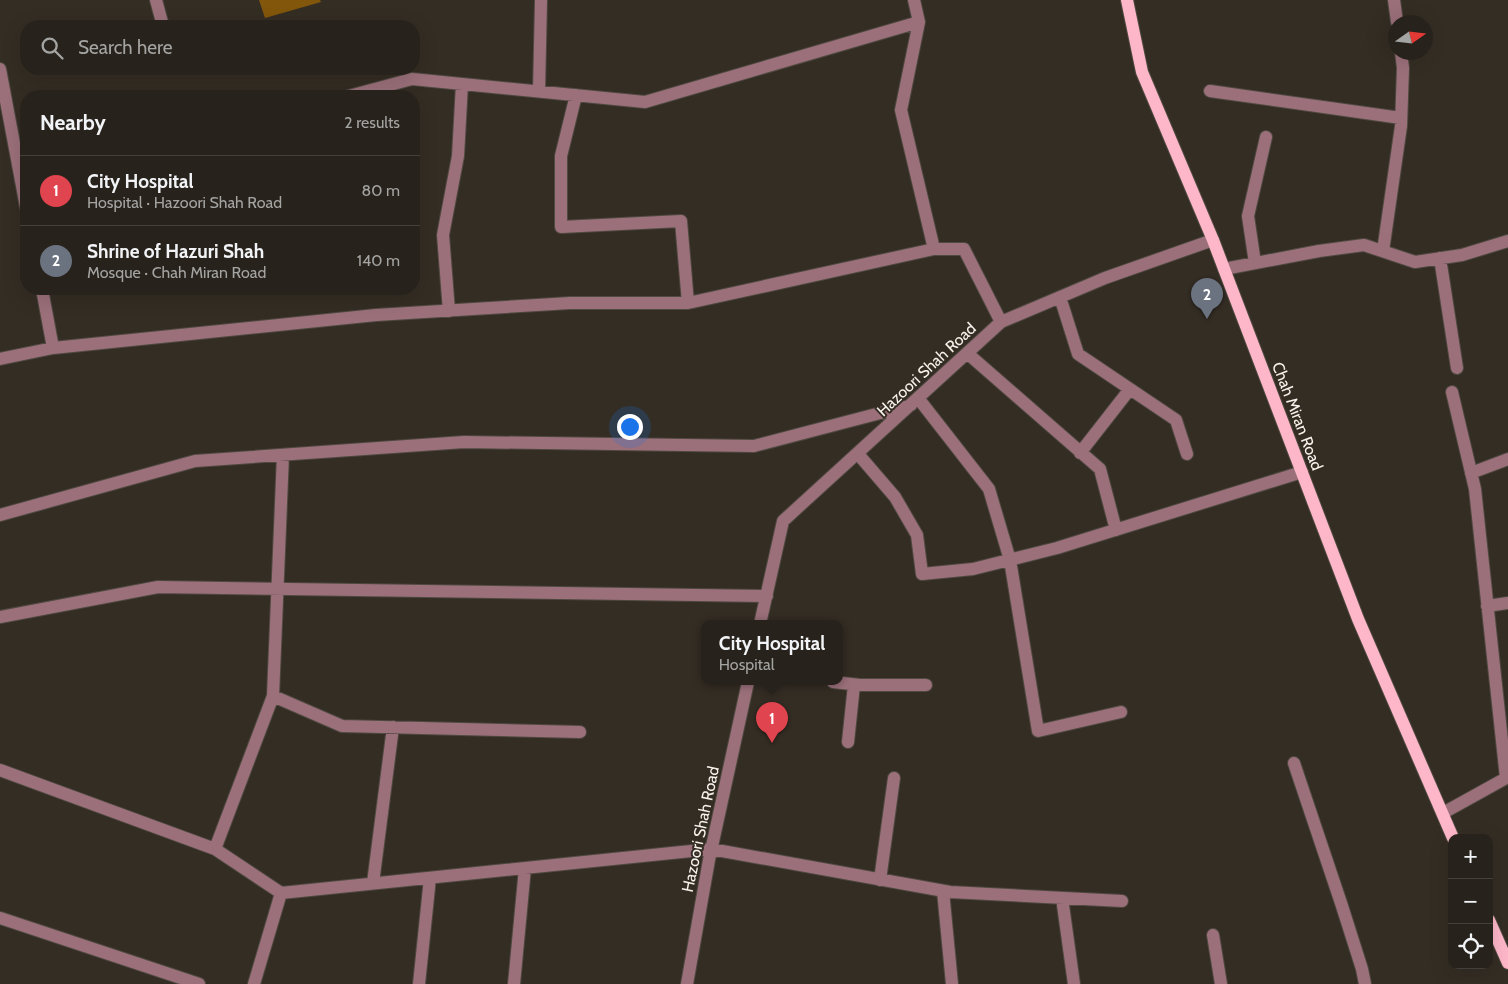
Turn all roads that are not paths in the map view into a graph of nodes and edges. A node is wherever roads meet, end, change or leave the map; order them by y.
1 (156, 0) edge
2 (541, 0) edge
3 (914, 0) edge
4 (1127, 0) edge
5 (1394, 0) edge
6 (1396, 15) edge
7 (161, 20) edge
8 (919, 22) junction
9 (1402, 60) edge
10 (0, 69) edge
11 (462, 84) junction
12 (371, 90) edge
13 (539, 91) junction
14 (1210, 91) dead end
15 (576, 95) junction
16 (1401, 118) junction
17 (1266, 137) dead end
18 (20, 166) edge
19 (1213, 240) junction
20 (1508, 241) edge
21 (934, 249) junction
22 (1384, 251) junction
23 (1440, 258) junction
24 (1255, 264) junction
25 (1224, 269) junction
26 (43, 295) edge
27 (1060, 297) junction
28 (688, 303) junction
29 (449, 311) junction
30 (1001, 322) junction
31 (53, 348) junction
32 (967, 353) junction
33 (0, 359) edge
34 (1457, 368) dead end
35 (1130, 389) junction
36 (1452, 392) dead end
37 (915, 402) junction
38 (1080, 453) junction
39 (858, 454) junction
40 (1186, 454) dead end
41 (283, 455) junction
42 (1508, 460) edge
43 (1302, 472) junction
44 (1471, 473) junction
45 (0, 515) edge
46 (1116, 530) junction
47 (1010, 560) junction
48 (277, 589) junction
49 (767, 596) junction
50 (1508, 604) edge
51 (1488, 606) junction
52 (0, 617) edge
53 (761, 620) edge
54 (843, 683) edge
55 (747, 685) edge
56 (854, 685) junction
57 (926, 685) dead end
58 (274, 696) junction
59 (1121, 712) dead end
60 (393, 727) junction
61 (580, 732) dead end
62 (848, 742) dead end
63 (1294, 763) dead end
64 (0, 770) edge
65 (894, 778) dead end
66 (1507, 778) edge
67 (1442, 813) junction
68 (1451, 834) edge
69 (215, 849) junction
70 (711, 849) junction
71 (525, 868) junction
72 (430, 878) junction
73 (880, 880) junction
74 (372, 884) junction
75 (943, 891) junction
76 (281, 892) junction
77 (1062, 898) junction
78 (1122, 901) dead end
79 (0, 918) edge
80 (1492, 924) edge
81 (1213, 935) dead end
82 (1503, 940) edge
83 (1508, 963) edge
84 (199, 984) edge
85 (254, 984) edge
86 (419, 984) edge
87 (514, 984) edge
88 (687, 984) edge
89 (952, 984) edge
90 (1074, 984) edge
91 (1222, 984) edge
92 (1365, 984) edge

1 - 7 street
2 - 13 street
3 - 8 street
4 - 19 main road, Chah Miran Road
5 - 6 street
8 - 15 street
8 - 21 street
9 - 16 street
10 - 18 street
11 - 12 street
11 - 13 street
11 - 29 street
13 - 15 street
14 - 16 street
15 - 28 street
16 - 22 street
17 - 24 street
19 - 25 main road, Chah Miran Road
19 - 27 street, Hazoori Shah Road
20 - 23 street
21 - 28 street
21 - 30 street
22 - 23 street
22 - 24 street
23 - 34 street
24 - 25 street
25 - 43 main road, Chah Miran Road
26 - 31 street
27 - 30 street, Hazoori Shah Road
27 - 35 street
28 - 29 street
29 - 31 street
30 - 32 street, Hazoori Shah Road
31 - 33 street
32 - 37 street, Hazoori Shah Road
32 - 38 street
35 - 38 street
35 - 40 street
36 - 44 street
37 - 39 street, Hazoori Shah Road
37 - 41 street
37 - 47 street
38 - 46 street
39 - 47 street
39 - 49 street, Hazoori Shah Road
41 - 45 street
41 - 48 street
42 - 44 street
43 - 46 street
43 - 67 main road, Chah Miran Road
44 - 51 street
46 - 47 street
47 - 59 street
48 - 49 street
48 - 52 street
48 - 58 street
49 - 53 street, Hazoori Shah Road
50 - 51 street
51 - 66 street
54 - 56 street
55 - 70 street, Hazoori Shah Road
56 - 57 street
56 - 62 street
58 - 60 street
58 - 69 street
60 - 61 street
60 - 74 street
63 - 92 street
64 - 69 street
65 - 73 street
66 - 67 street
67 - 68 main road, Chah Miran Road
69 - 76 street
70 - 71 street
70 - 73 street
70 - 88 street, Hazoori Shah Road
71 - 72 street
71 - 87 street
72 - 74 street
72 - 86 street
73 - 75 street
74 - 76 street
75 - 77 street
75 - 89 street
76 - 85 street
77 - 78 street
77 - 90 street
79 - 84 street
80 - 82 main road
81 - 91 street
82 - 83 main road

